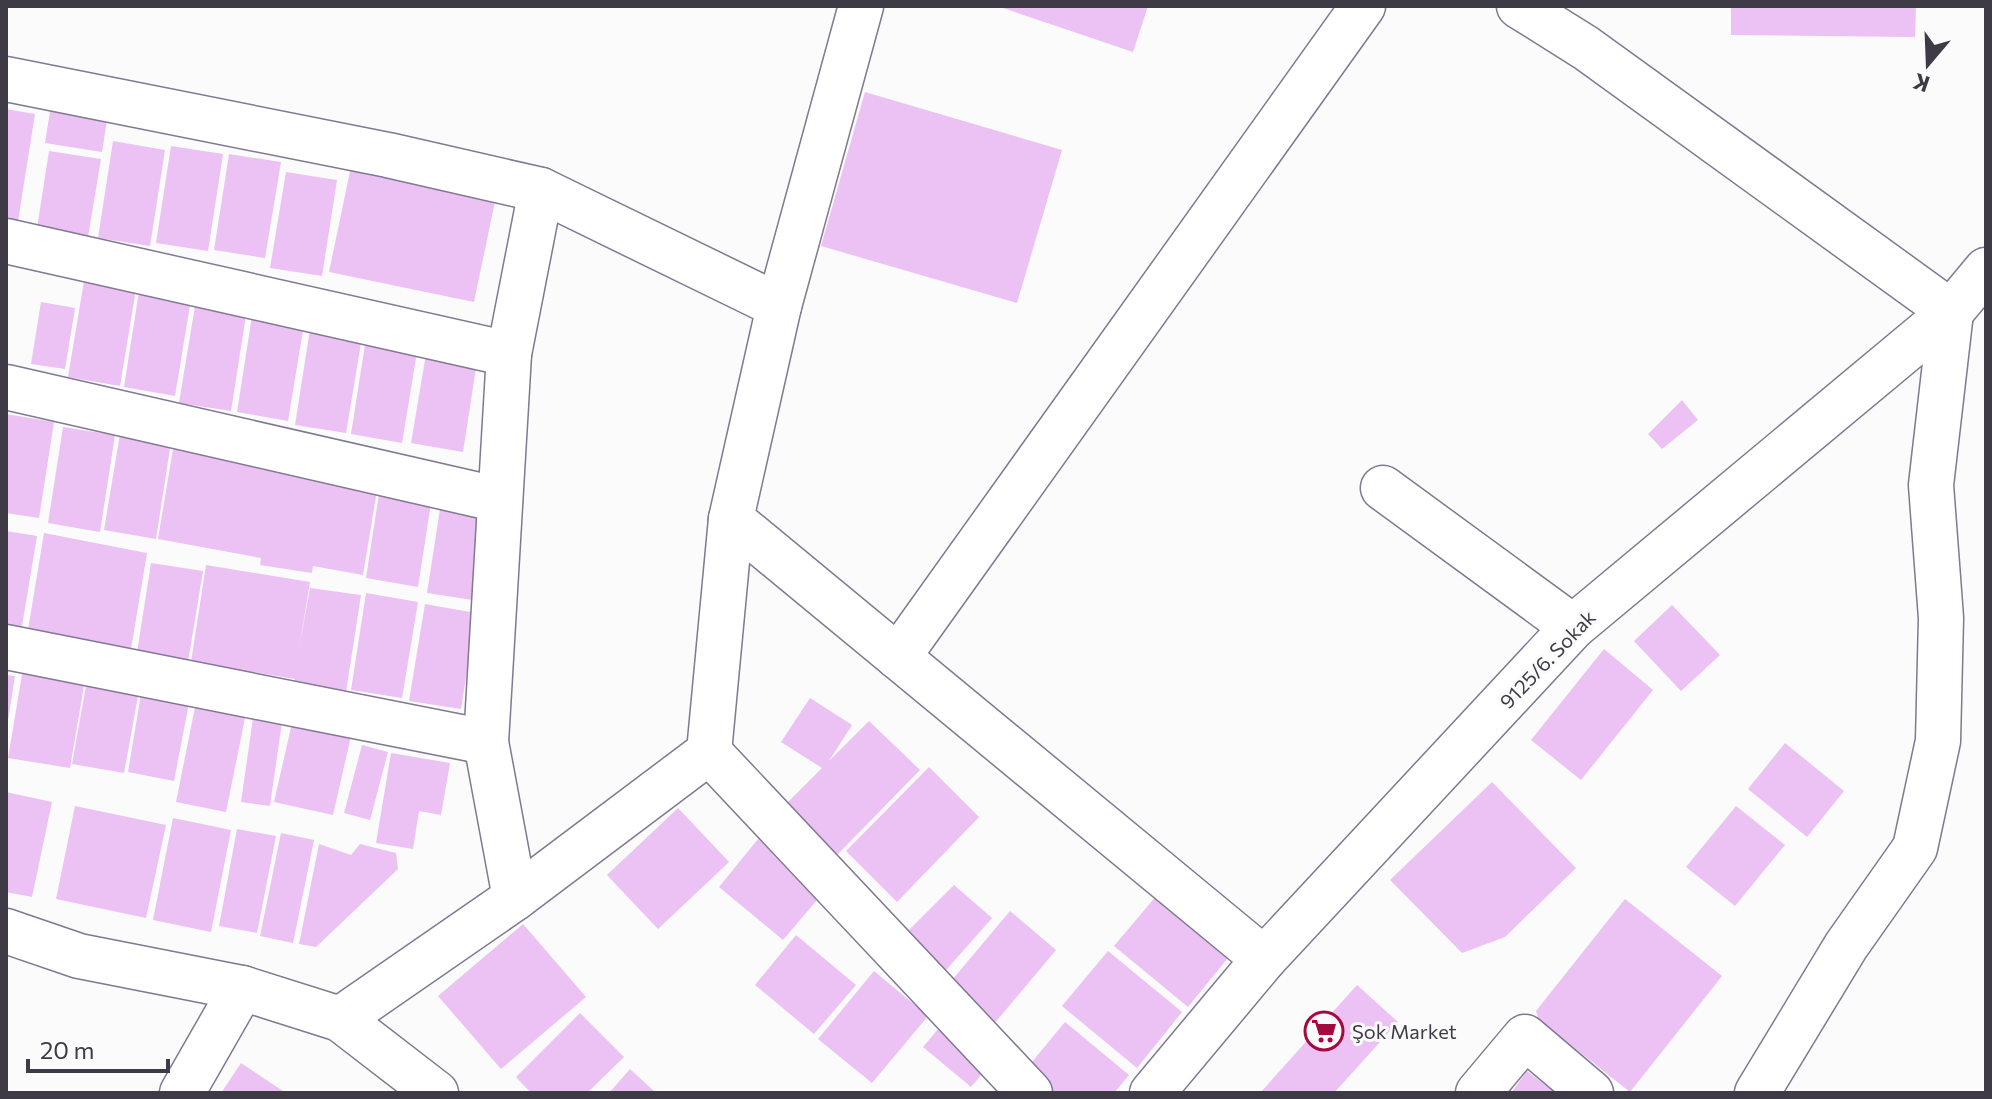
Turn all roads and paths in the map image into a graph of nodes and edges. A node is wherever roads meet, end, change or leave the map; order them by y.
1 (861, 6) edge
2 (1363, 6) edge
3 (1519, 6) edge
4 (6, 79) edge
5 (541, 190) junction
6 (6, 241) edge
7 (1986, 270) edge
8 (779, 306) junction
9 (1951, 312) junction
10 (509, 354) junction
11 (6, 387) edge
12 (1383, 488) dead end
13 (500, 500) junction
14 (731, 519) junction
15 (1573, 627) junction
16 (6, 647) edge
17 (898, 657) junction
18 (486, 742) junction
19 (709, 752) junction
20 (515, 898) junction
21 (6, 931) edge
22 (1264, 959) junction
23 (242, 988) junction
24 (340, 1019) junction
25 (182, 1093) edge
26 (436, 1093) edge
27 (1030, 1093) edge
28 (1152, 1093) edge
29 (1478, 1093) edge
30 (1591, 1093) edge
31 (1757, 1093) edge

1 - 8 street
2 - 17 street
3 - 9 street
4 - 5 street
5 - 8 street
5 - 10 street
6 - 10 street
7 - 9 street, 9125/6. Sokak
8 - 14 street
9 - 15 street, 9125/6. Sokak
9 - 31 street
10 - 13 street
11 - 13 street
12 - 15 street
13 - 18 street
14 - 17 street
14 - 19 street
15 - 22 street, 9125/6. Sokak
16 - 18 street
17 - 22 street
18 - 20 street
19 - 20 street
19 - 27 street
20 - 24 street
21 - 23 street
22 - 28 street, 9125/6. Sokak
23 - 24 street
23 - 25 street
24 - 26 street
29 - 30 street

